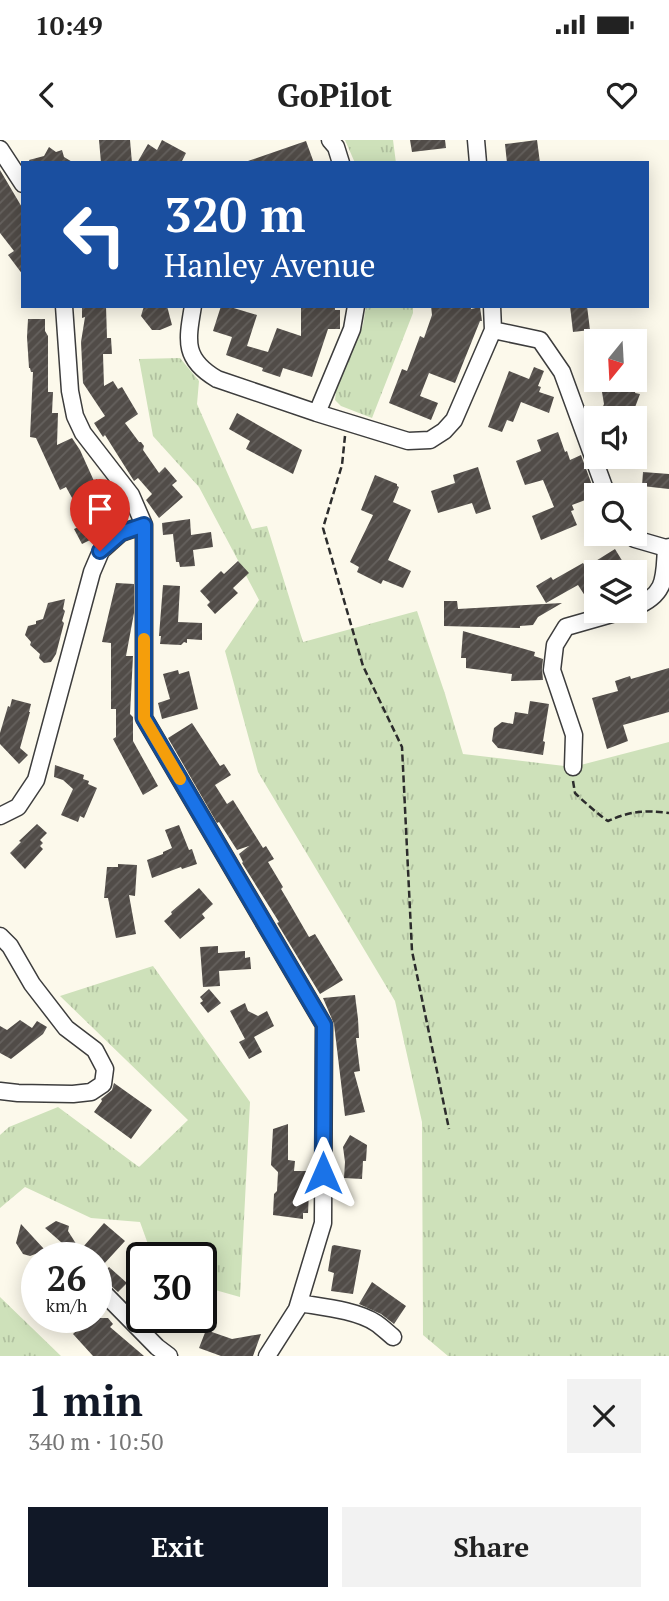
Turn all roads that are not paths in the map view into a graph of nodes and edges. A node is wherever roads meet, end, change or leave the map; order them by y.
1 (330, 140) edge
2 (476, 140) edge
3 (0, 149) edge
4 (340, 161) edge
5 (478, 161) edge
6 (21, 181) edge
7 (64, 308) edge
8 (193, 308) edge
9 (356, 308) edge
10 (492, 308) edge
11 (493, 330) junction
12 (317, 413) junction
13 (603, 483) edge
14 (144, 525) junction
15 (647, 542) edge
16 (668, 547) edge
17 (647, 600) edge
18 (584, 622) edge
19 (573, 767) road end
20 (0, 816) edge
21 (0, 936) edge
22 (0, 1091) edge
23 (112, 1302) edge
24 (299, 1303) junction
25 (393, 1337) dead end
26 (169, 1356) edge
27 (267, 1356) edge

1 - 4 street
2 - 5 street
3 - 6 street
7 - 14 street
8 - 12 street
9 - 12 street
10 - 11 street
11 - 12 street
11 - 13 street
14 - 20 street
14 - 24 street
15 - 16 street
16 - 17 street
18 - 19 street
21 - 22 street
23 - 26 street
24 - 25 street
24 - 27 street

